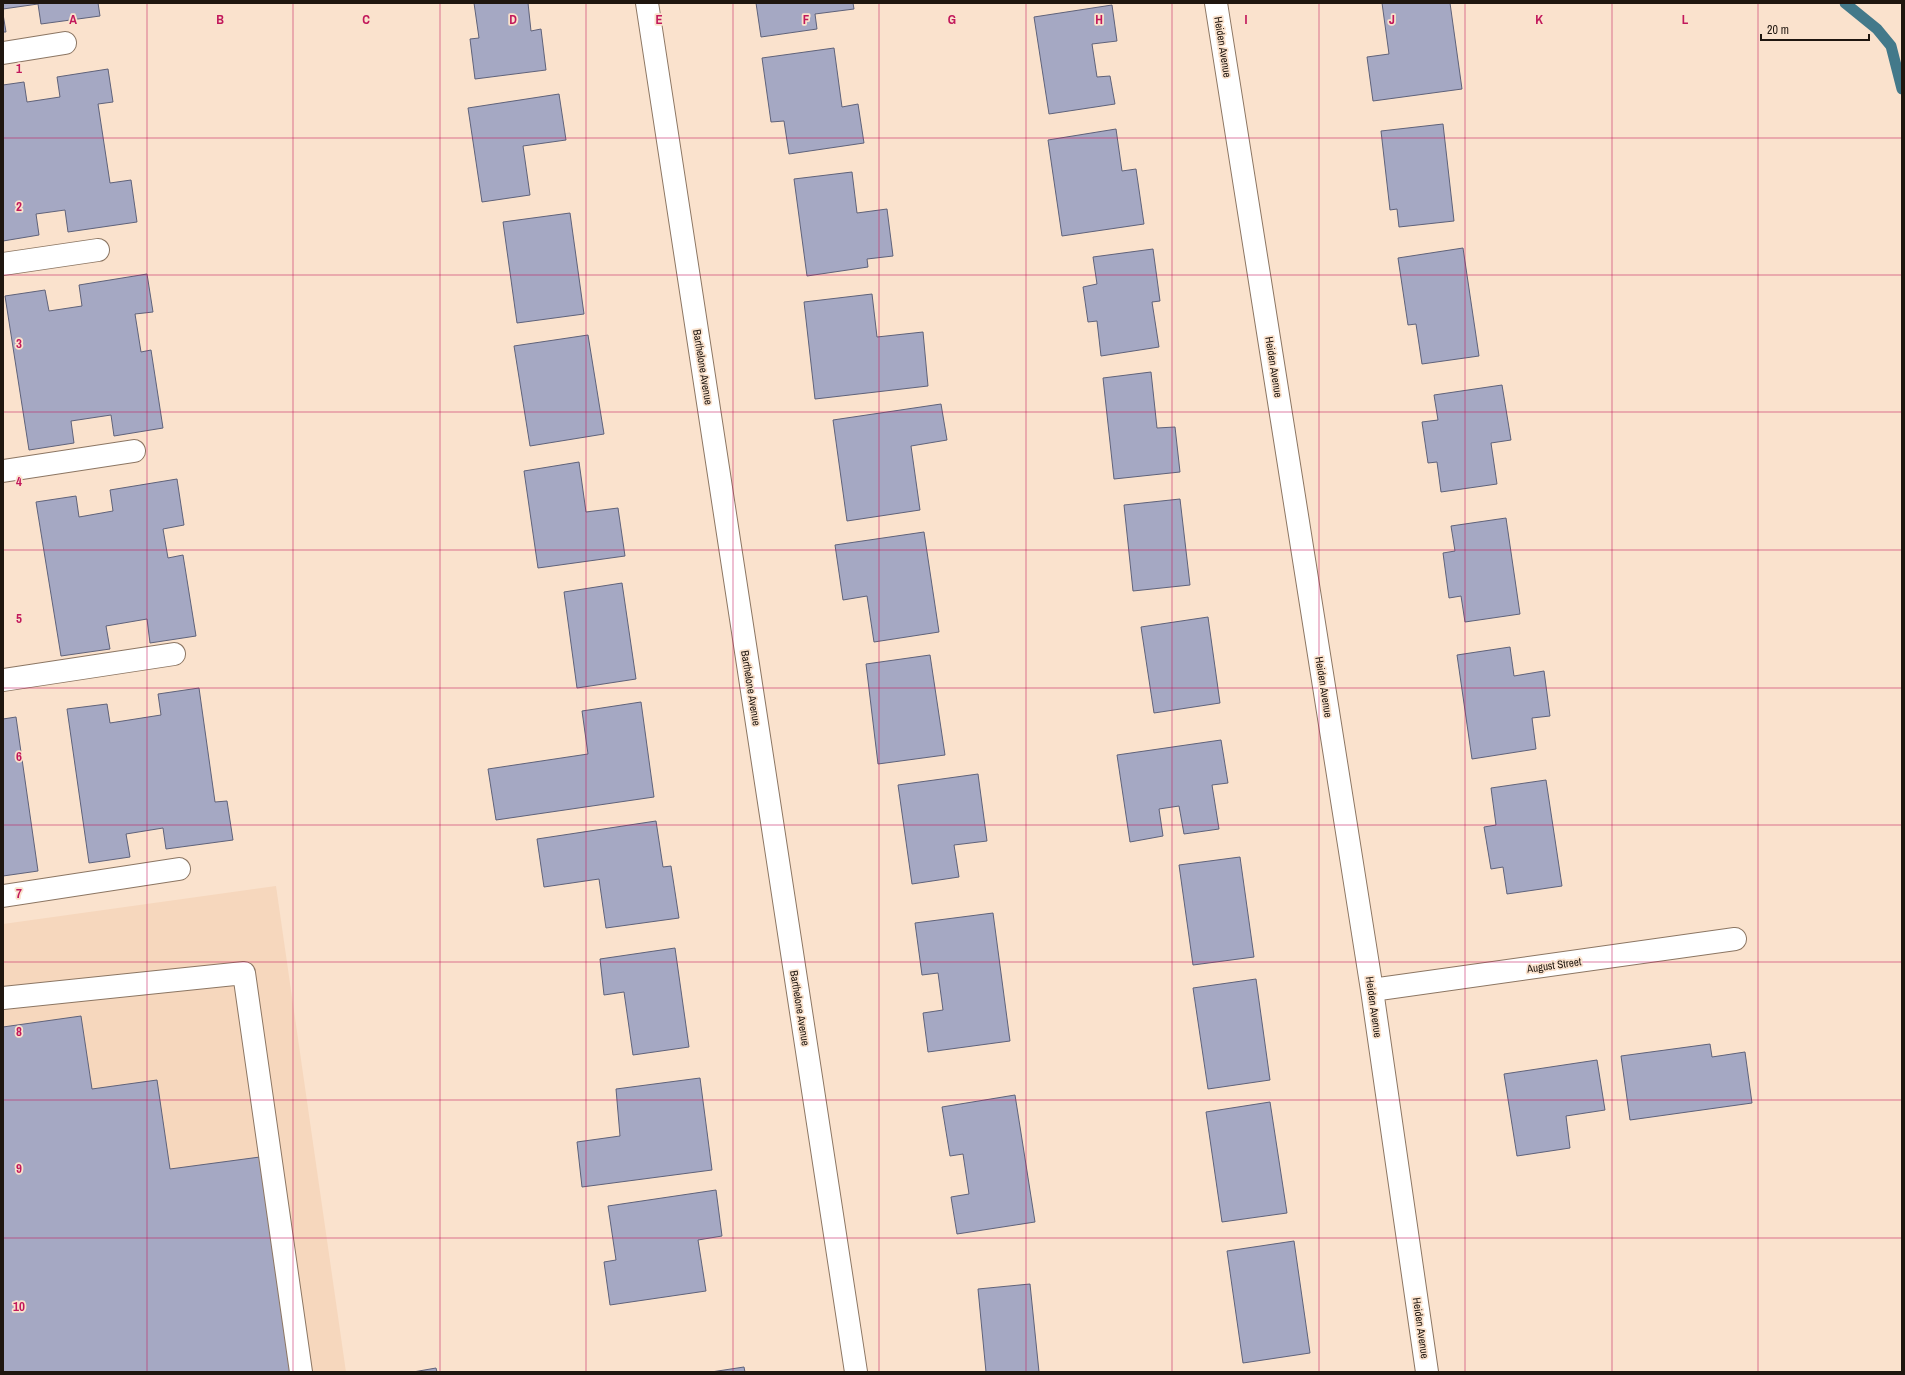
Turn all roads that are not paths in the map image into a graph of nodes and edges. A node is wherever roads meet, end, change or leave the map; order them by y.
1 (647, 3) edge
2 (1216, 3) edge
3 (65, 43) dead end
4 (3, 53) edge
5 (98, 250) dead end
6 (3, 264) edge
7 (134, 452) dead end
8 (3, 471) edge
9 (174, 654) dead end
10 (3, 680) edge
11 (179, 869) dead end
12 (3, 896) edge
13 (1736, 939) dead end
14 (1372, 990) junction
15 (3, 998) edge
16 (301, 1372) edge
17 (856, 1372) edge
18 (1427, 1372) edge

1 - 17 street, Barthelone Avenue
2 - 14 street, Heiden Avenue
3 - 4 street
5 - 6 street
7 - 8 street
9 - 10 street
11 - 12 street
13 - 14 street, August Street
14 - 18 street, Heiden Avenue
15 - 16 street

